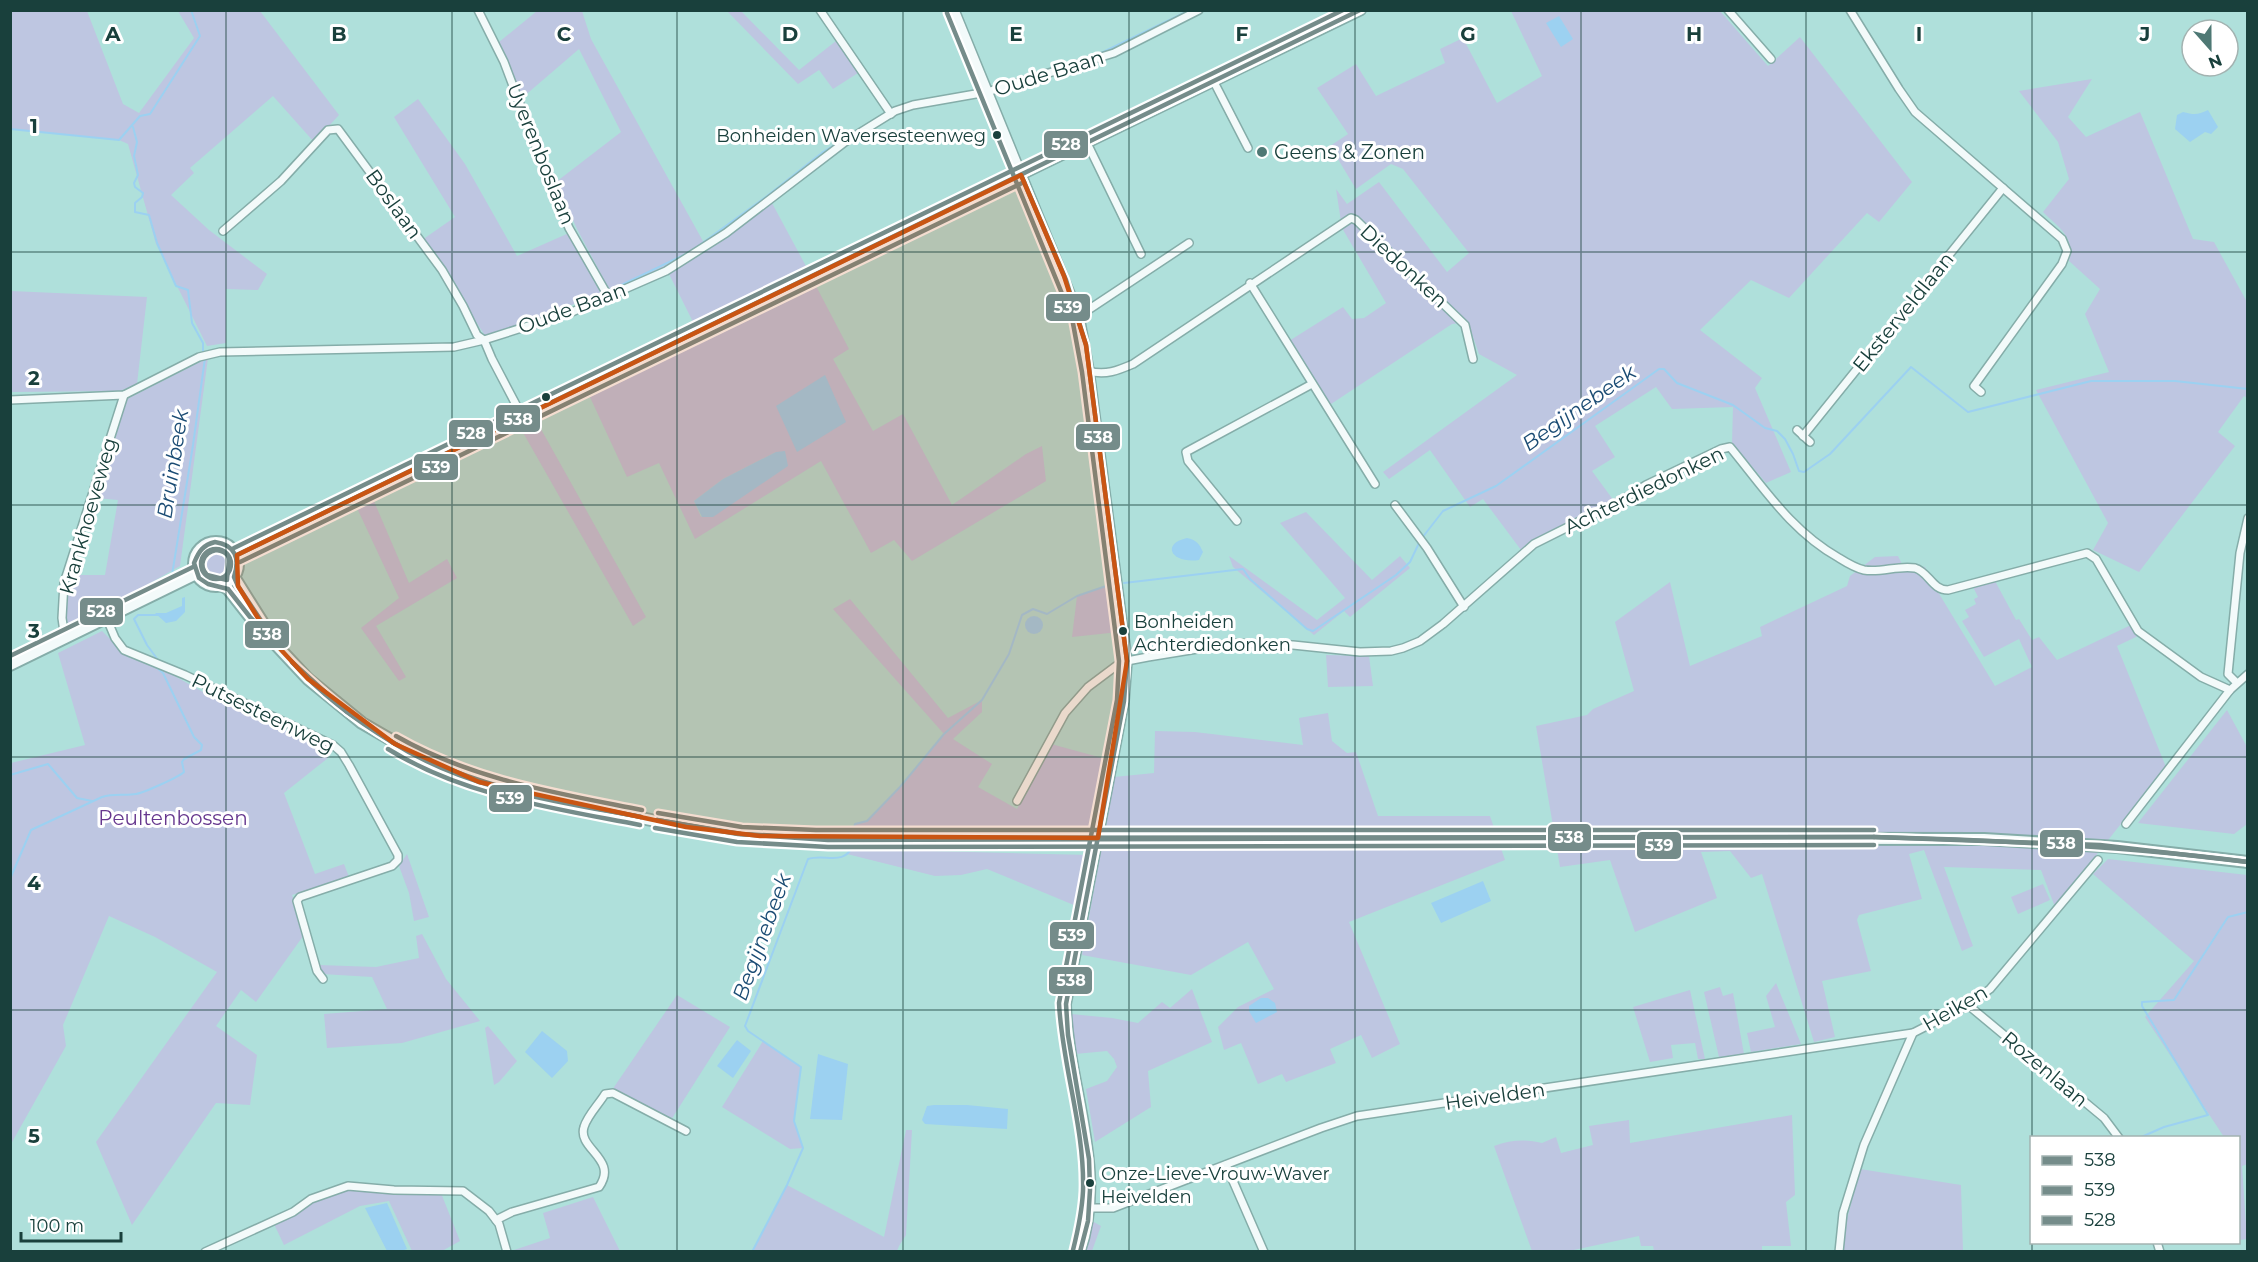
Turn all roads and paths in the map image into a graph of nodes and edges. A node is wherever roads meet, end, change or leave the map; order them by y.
1 (477, 10) edge
2 (820, 10) edge
3 (954, 10) edge
4 (1200, 10) edge
5 (1361, 10) edge
6 (1728, 10) edge
7 (1850, 10) edge
8 (1771, 59) dead end
9 (1214, 82) junction
10 (987, 93) junction
11 (891, 114) junction
12 (1087, 143) junction
13 (1248, 148) dead end
14 (1021, 175) junction
15 (2003, 188) junction
16 (223, 231) dead end
17 (1189, 243) dead end
18 (1141, 254) dead end
19 (1250, 284) junction
20 (608, 296) junction
21 (1079, 316) junction
22 (484, 340) junction
23 (1473, 359) dead end
24 (1089, 371) junction
25 (1312, 384) junction
26 (1981, 393) dead end
27 (124, 395) junction
28 (10, 400) edge
29 (522, 416) junction
30 (1810, 442) dead end
31 (1375, 484) dead end
32 (1395, 505) dead end
33 (2247, 518) edge
34 (1237, 521) dead end
35 (237, 555) junction
36 (196, 574) junction
37 (234, 577) junction
38 (223, 586) junction
39 (1464, 607) junction
40 (107, 619) junction
41 (65, 639) junction
42 (272, 639) junction
43 (1127, 661) junction
44 (10, 665) edge
45 (2247, 674) edge
46 (2236, 682) junction
47 (2230, 690) junction
48 (1017, 801) dead end
49 (2126, 824) dead end
50 (2098, 860) dead end
51 (2247, 862) edge
52 (323, 978) dead end
53 (1968, 1005) junction
54 (1913, 1032) junction
55 (686, 1131) dead end
56 (2118, 1136) edge
57 (1226, 1165) junction
58 (1089, 1208) junction
59 (496, 1220) junction
60 (205, 1251) edge
61 (507, 1251) edge
62 (1080, 1251) edge
63 (1264, 1251) edge
64 (1839, 1251) edge

1 - 20 street, Uyerenboslaan
2 - 11 street
3 - 10 street
4 - 10 street, Oude Baan
5 - 9 street
6 - 8 street
7 - 15 street
9 - 12 street
9 - 13 street
10 - 11 street, Oude Baan
10 - 14 street
11 - 20 street, Oude Baan
12 - 14 street
12 - 18 street
14 - 21 street
14 - 29 street
15 - 26 street
15 - 30 street, Eksterveldlaan
16 - 22 street, Boslaan
17 - 21 street
19 - 23 street, Diedonken
19 - 24 street, Diedonken
19 - 25 street
20 - 22 street, Oude Baan
21 - 24 street
22 - 27 street, Oude Baan
22 - 29 street, Boslaan
24 - 43 street
25 - 31 street
25 - 34 street
27 - 28 street
27 - 41 street, Krankhoeveweg
29 - 35 street
32 - 39 street
33 - 46 street
35 - 36 main road
35 - 37 main road
36 - 38 main road
36 - 40 main road
37 - 38 main road
37 - 42 main road
38 - 42 main road
39 - 43 street, Achterdiedonken
39 - 47 street, Achterdiedonken
40 - 41 main road
40 - 52 street, Putsesteenweg
41 - 44 main road
42 - 51 main road, bridge
43 - 48 street
43 - 58 street
45 - 46 street
46 - 47 street
47 - 49 street
50 - 53 street, Heiken
53 - 54 street, Heiken
53 - 56 street, Rozenlaan
54 - 57 street, Heivelden
54 - 64 street, Heiken
55 - 59 street
57 - 58 street, Heivelden
57 - 63 street
58 - 62 street
59 - 60 street
59 - 61 street

